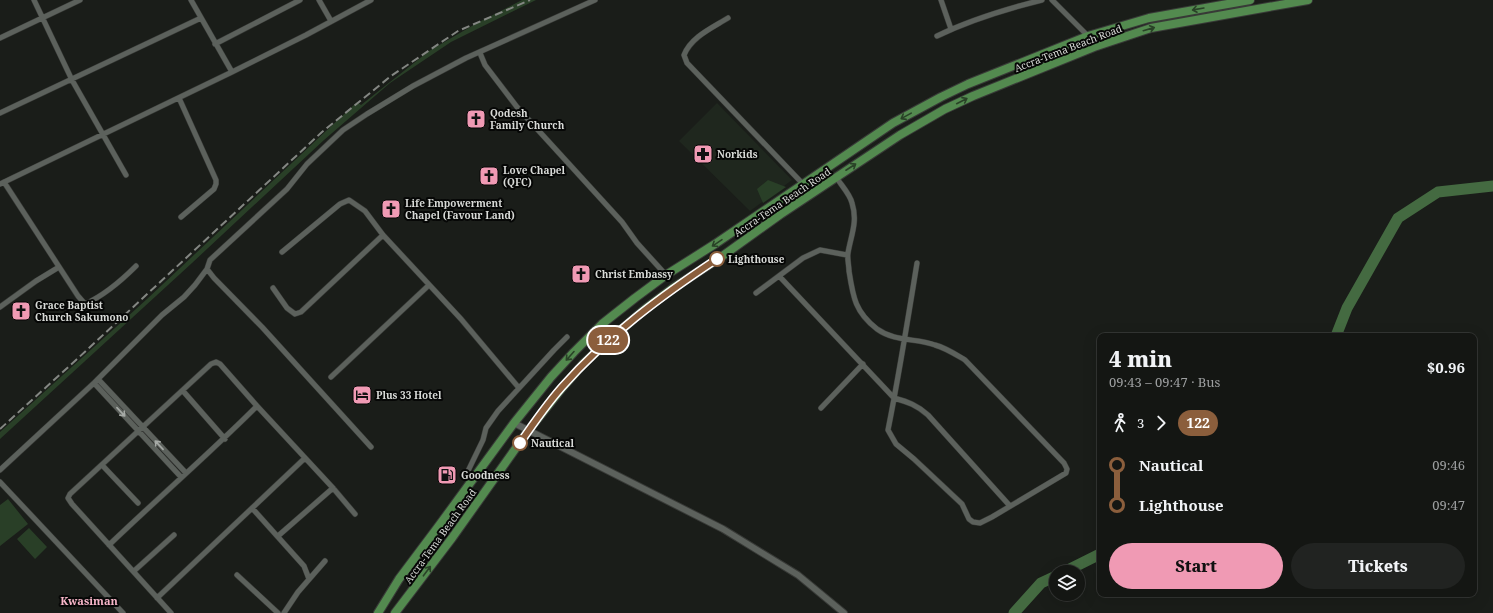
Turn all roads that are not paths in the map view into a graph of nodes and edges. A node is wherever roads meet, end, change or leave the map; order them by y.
1 (34, 0) edge
2 (80, 0) edge
3 (191, 0) edge
4 (300, 0) edge
5 (319, 0) edge
6 (371, 0) edge
7 (595, 0) edge
8 (941, 0) edge
9 (1042, 0) edge
10 (1052, 0) edge
11 (1250, 0) edge
12 (1308, 0) edge
13 (42, 18) junction
14 (201, 18) junction
15 (728, 18) dead end
16 (331, 21) junction
17 (951, 29) junction
18 (937, 36) dead end
19 (1088, 36) junction
20 (0, 38) edge
21 (215, 44) junction
22 (480, 53) junction
23 (232, 72) junction
24 (72, 80) junction
25 (179, 98) junction
26 (0, 113) edge
27 (104, 134) junction
28 (126, 175) dead end
29 (836, 177) junction
30 (2, 183) edge
31 (803, 184) junction
32 (181, 217) dead end
33 (383, 235) junction
34 (282, 252) dead end
35 (847, 255) junction
36 (917, 264) dead end
37 (136, 266) dead end
38 (59, 267) junction
39 (207, 269) junction
40 (666, 275) junction
41 (780, 277) junction
42 (429, 285) junction
43 (273, 288) dead end
44 (673, 288) junction
45 (756, 293) dead end
46 (0, 307) edge
47 (567, 337) dead end
48 (904, 340) junction
49 (863, 364) junction
50 (331, 377) dead end
51 (96, 381) junction
52 (519, 388) junction
53 (183, 391) junction
54 (894, 398) junction
55 (258, 406) junction
56 (822, 408) dead end
57 (514, 423) junction
58 (144, 427) junction
59 (138, 431) junction
60 (528, 431) junction
61 (225, 439) junction
62 (370, 447) dead end
63 (305, 458) junction
64 (102, 465) junction
65 (0, 470) edge
66 (186, 473) junction
67 (181, 477) junction
68 (474, 478) junction
69 (0, 482) edge
70 (333, 488) junction
71 (138, 503) dead end
72 (1010, 506) junction
73 (252, 508) junction
74 (355, 514) dead end
75 (174, 535) dead end
76 (278, 536) junction
77 (109, 544) junction
78 (325, 561) dead end
79 (134, 571) junction
80 (237, 575) dead end
81 (309, 579) junction
82 (157, 598) junction
83 (123, 613) edge
84 (171, 613) edge
85 (278, 613) edge
86 (284, 613) edge
87 (378, 613) edge
88 (395, 613) edge
89 (844, 613) edge

1 - 13 street
2 - 13 street
3 - 14 street
4 - 21 street
5 - 16 street
6 - 16 street
7 - 22 street
8 - 17 street
9 - 17 street
10 - 19 street
11 -> 19 main road, Accra-Tema Beach Road
29 -> 12 main road, Accra-Tema Beach Road
13 - 20 street
13 - 24 street
14 - 21 street
14 - 24 street
15 - 31 street
16 - 23 street
17 - 18 street
19 -> 31 main road, Accra-Tema Beach Road
21 - 23 street
22 - 39 street
22 - 40 street
23 - 25 street
24 - 26 street
24 - 27 street
25 - 27 street
25 - 32 street
27 - 28 street
27 - 30 street
29 - 35 street
29 - 44 main road, Accra-Tema Beach Road
30 - 38 street
31 -> 40 main road, Accra-Tema Beach Road
33 - 34 street
33 - 42 street
33 - 43 street
35 - 41 street
35 - 48 street
36 - 48 street
37 - 38 street
38 - 46 street
39 - 51 street
39 - 62 street
40 - 44 main road
40 -> 57 main road, Accra-Tema Beach Road
41 - 45 street
41 - 49 street
42 - 50 street
42 - 52 street
44 - 60 main road, Accra-Tema Beach Road
47 - 52 street
48 - 54 street
48 - 72 street
49 - 54 street
49 - 56 street
51 - 58 street
51 -> 59 street
51 - 65 street
52 - 68 street
53 - 55 street
53 - 58 street
53 - 61 street
54 - 72 street
54 - 72 street
55 - 61 street
55 - 63 street
57 - 60 street
57 - 68 main road, Accra-Tema Beach Road
58 - 59 street
66 -> 58 street
59 - 64 street
59 - 67 street
88 -> 60 main road, Accra-Tema Beach Road
60 - 89 street
61 - 66 street
63 - 70 street
63 - 73 street
64 - 71 street
64 - 77 street
66 - 67 street
67 - 77 street
68 - 87 main road, Accra-Tema Beach Road
69 - 83 street
70 - 74 street
70 - 76 street
73 - 76 street
73 - 82 street
75 - 79 street
76 - 81 street
77 - 79 street
78 - 81 street
79 - 82 street
80 - 85 street
81 - 86 street
82 - 84 street

